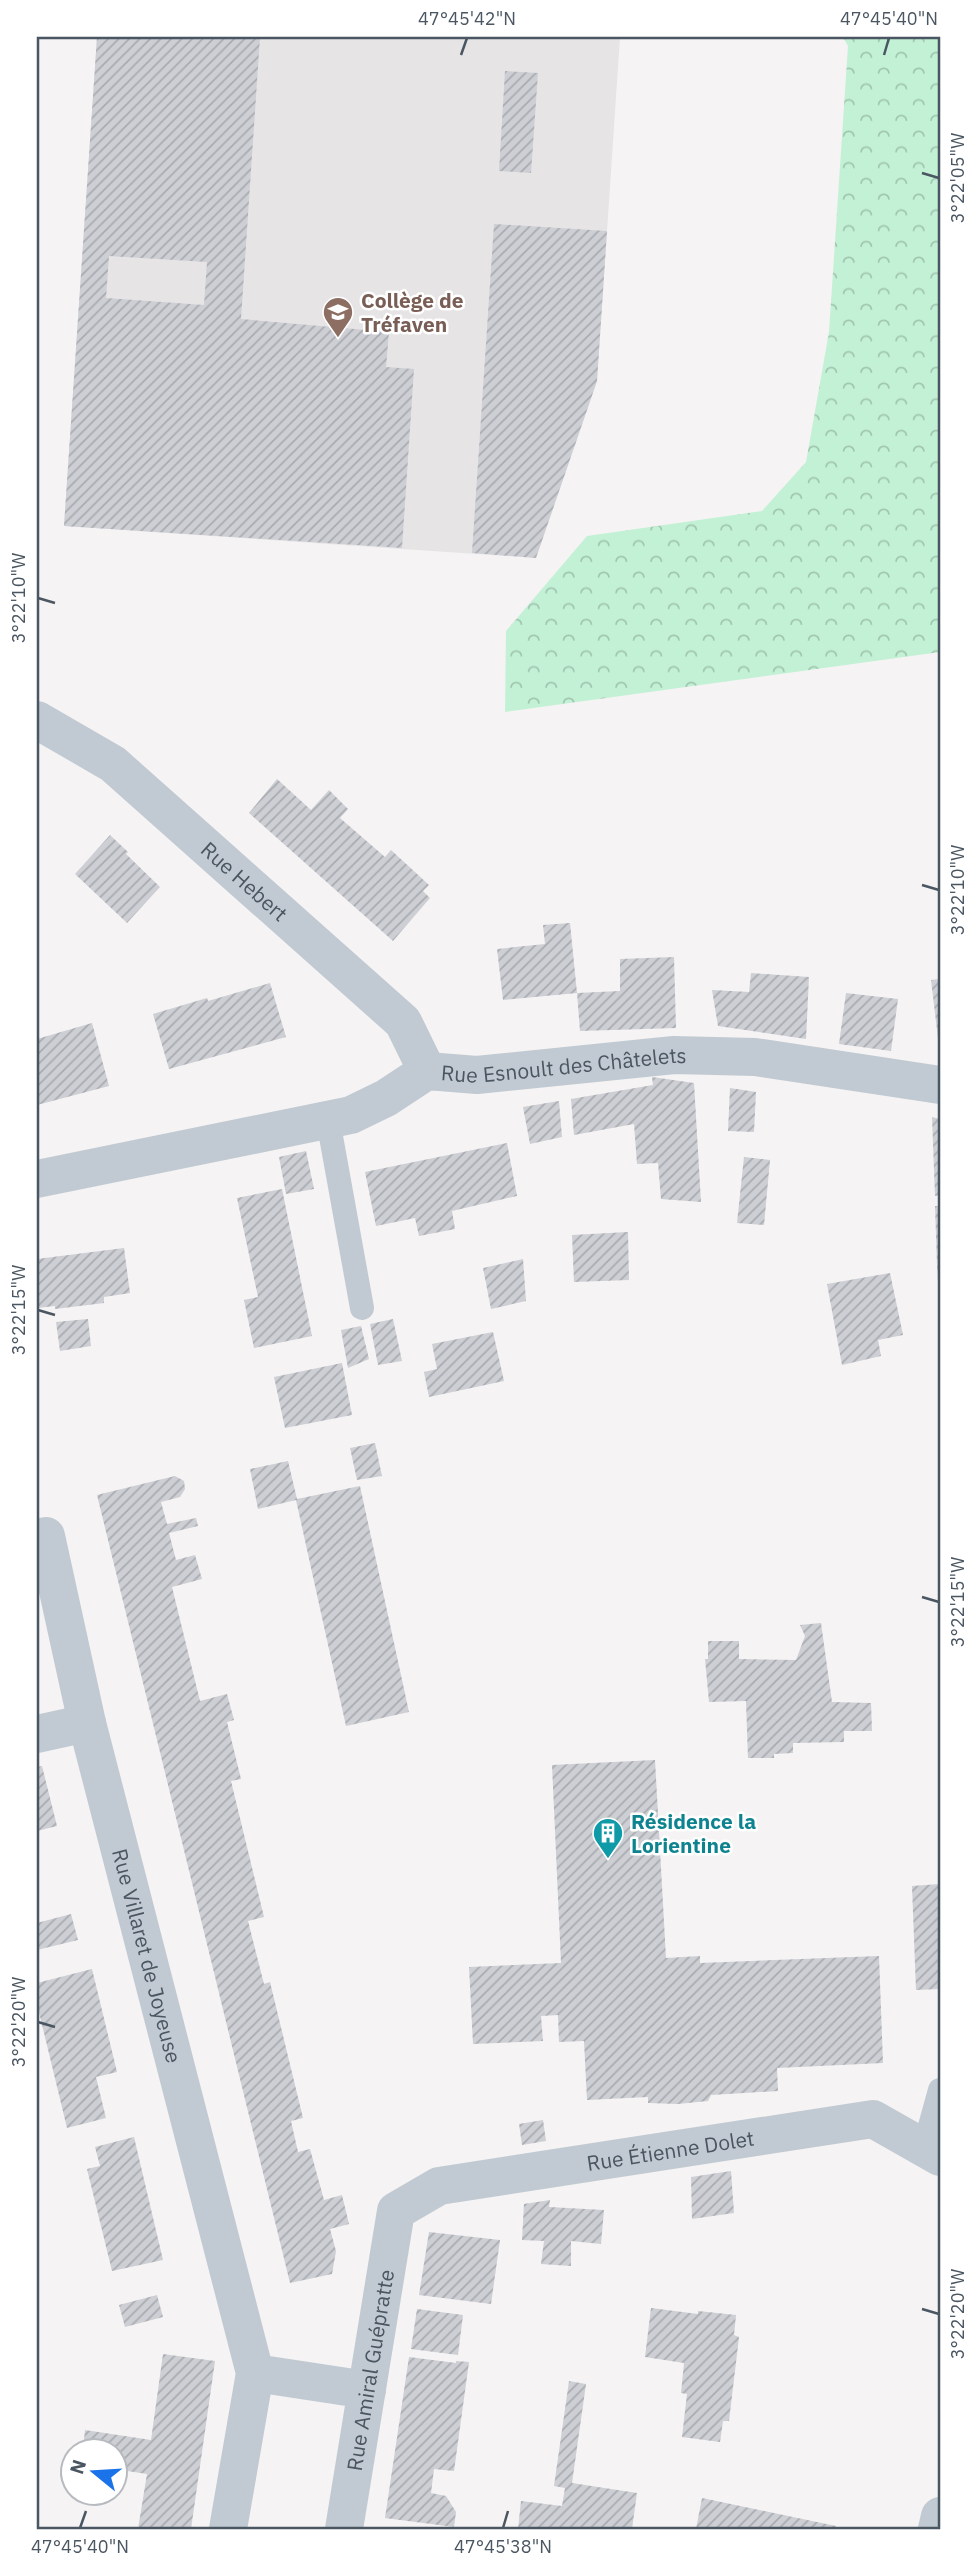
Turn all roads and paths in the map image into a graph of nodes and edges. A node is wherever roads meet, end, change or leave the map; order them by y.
1 (37, 720) edge
2 (427, 1071) junction
3 (940, 1085) edge
4 (328, 1120) junction
5 (37, 1179) edge
6 (362, 1308) dead end
7 (41, 1537) edge
8 (87, 1723) junction
9 (37, 1734) edge
10 (940, 2090) edge
11 (932, 2152) edge
12 (396, 2211) joint
13 (255, 2373) junction
14 (367, 2390) junction
15 (940, 2516) edge
16 (229, 2529) edge
17 (344, 2529) edge
18 (937, 2529) edge

1 - 2 street, Rue Hebert
2 - 3 street, Rue Esnoult des Châtelets
2 - 4 street, Rue Esnoult des Châtelets
4 - 5 street, Rue Esnoult des Châtelets
4 - 6 lane
7 - 8 street, Rue Villaret de Joyeuse
8 - 9 street
8 - 13 street, Rue Villaret de Joyeuse
10 - 11 lane
11 - 12 street, Rue Étienne Dolet
12 - 14 street, Rue Amiral Guépratte
13 - 14 street
13 - 16 street, Rue Villaret de Joyeuse
14 - 17 street, Rue Amiral Guépratte
15 - 18 street

